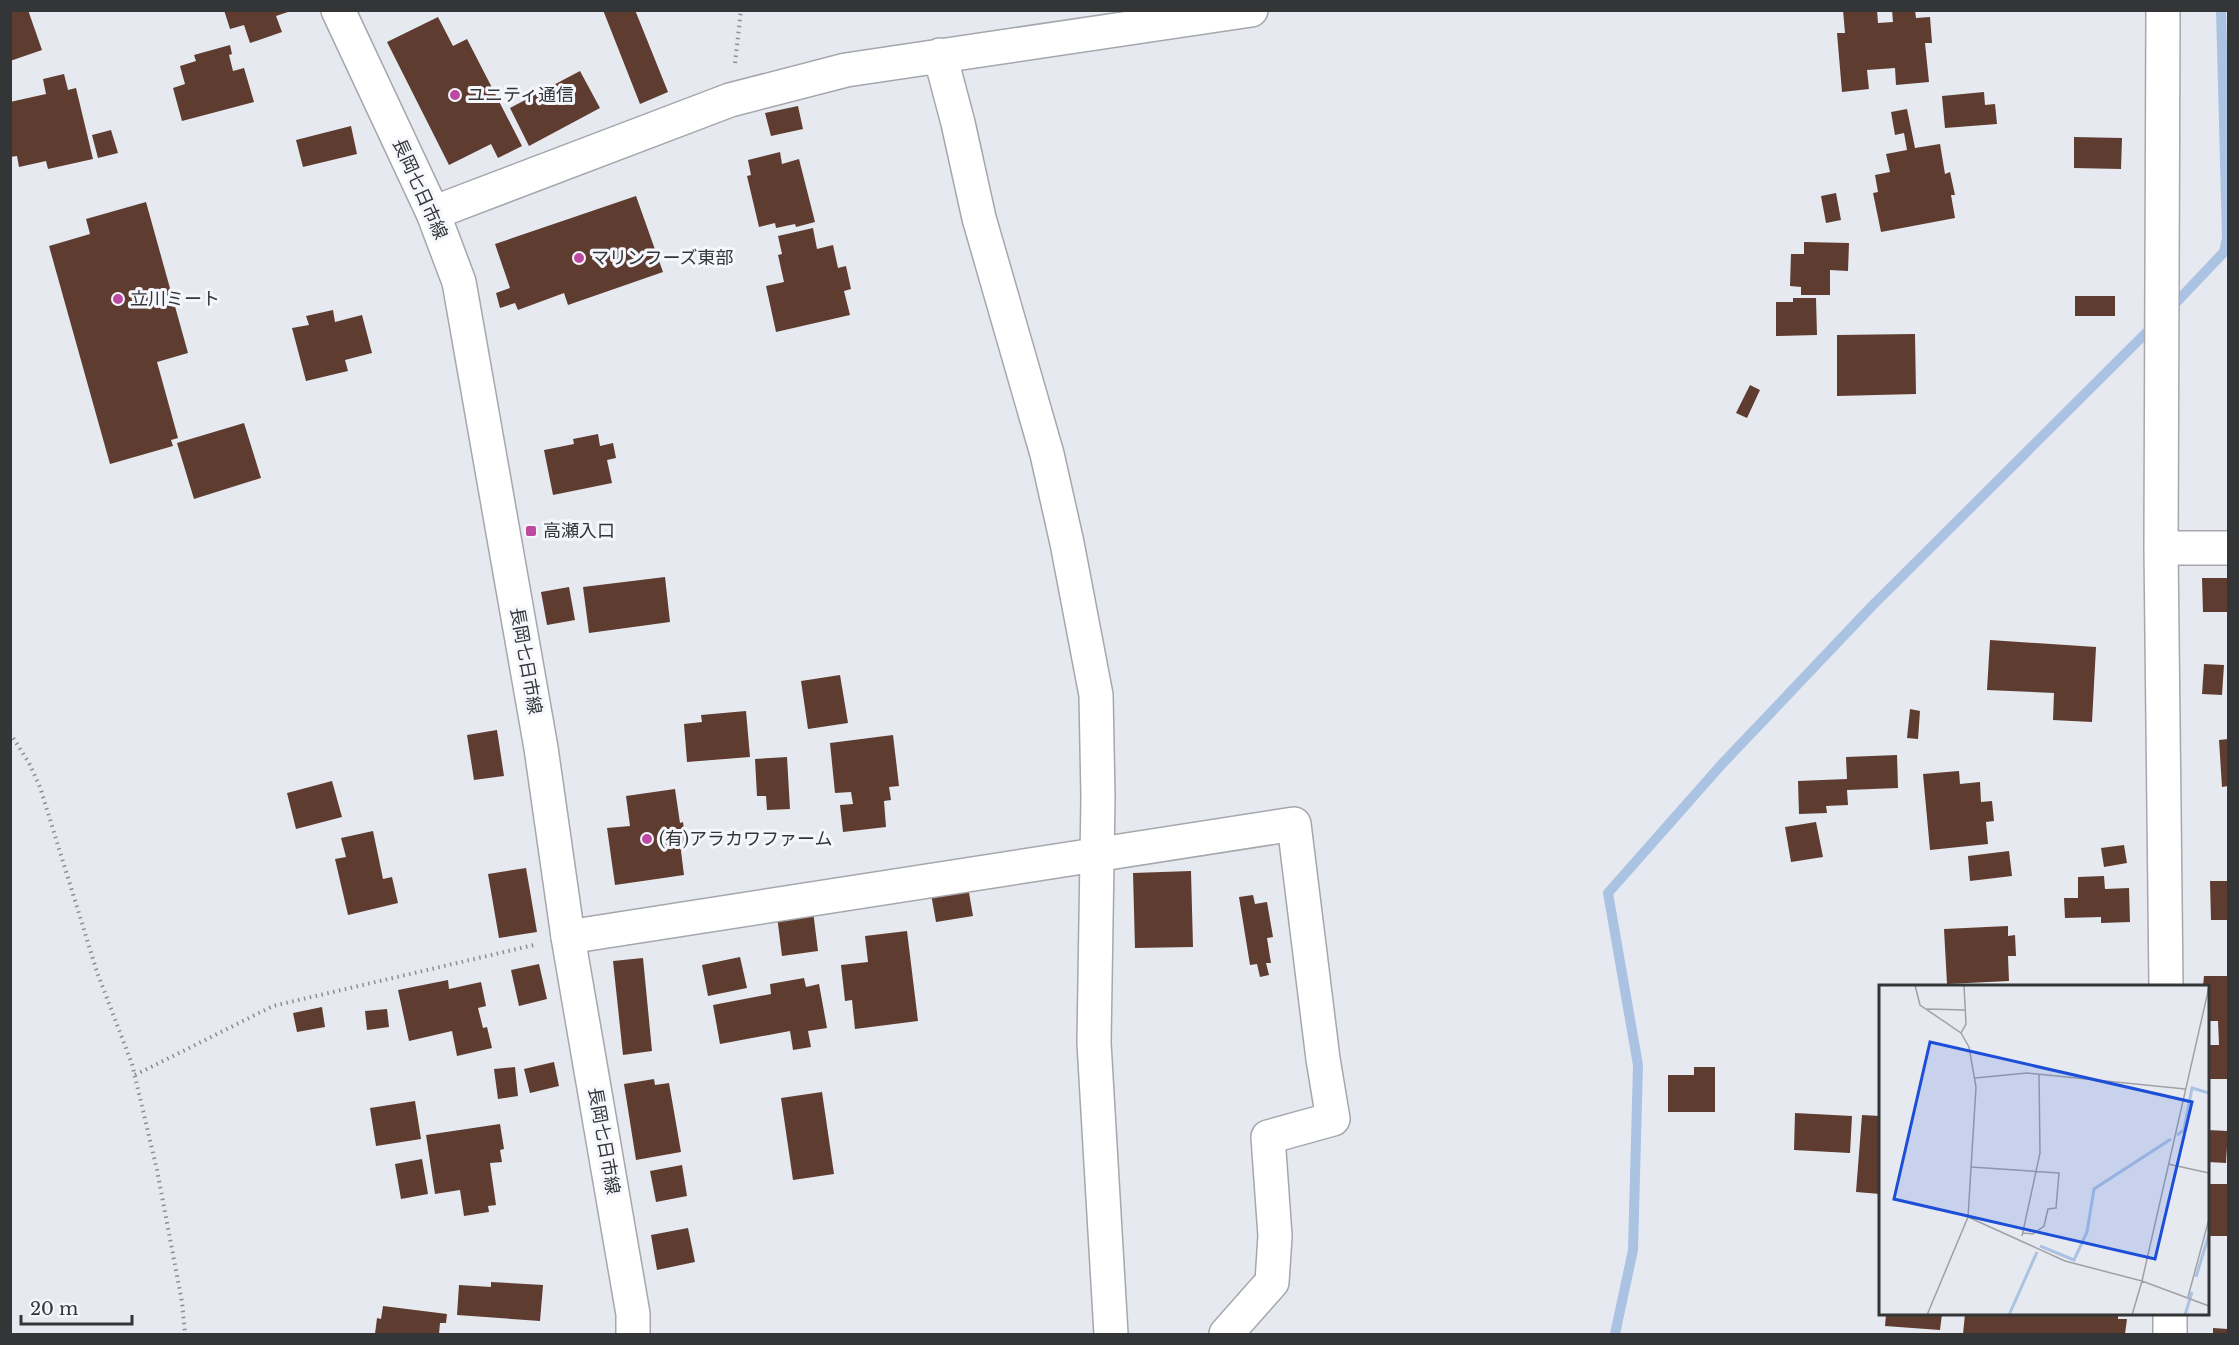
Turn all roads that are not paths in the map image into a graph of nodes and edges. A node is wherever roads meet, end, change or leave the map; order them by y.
1 (338, 10) edge
2 (1251, 10) edge
3 (2163, 10) edge
4 (940, 55) junction
5 (433, 213) junction
6 (2161, 548) junction
7 (2229, 548) edge
8 (1096, 854) junction
9 (568, 937) junction
10 (2166, 985) edge
11 (2170, 1315) edge
12 (633, 1335) edge
13 (1111, 1335) edge
14 (1226, 1335) edge
15 (2170, 1335) edge

1 - 5 street, 長岡七日市線
2 - 4 street
3 - 6 street
4 - 5 street
4 - 8 street
5 - 9 street, 長岡七日市線
6 - 7 street
6 - 10 street
8 - 9 street
8 - 13 street
8 - 14 street
9 - 12 street, 長岡七日市線
11 - 15 street

